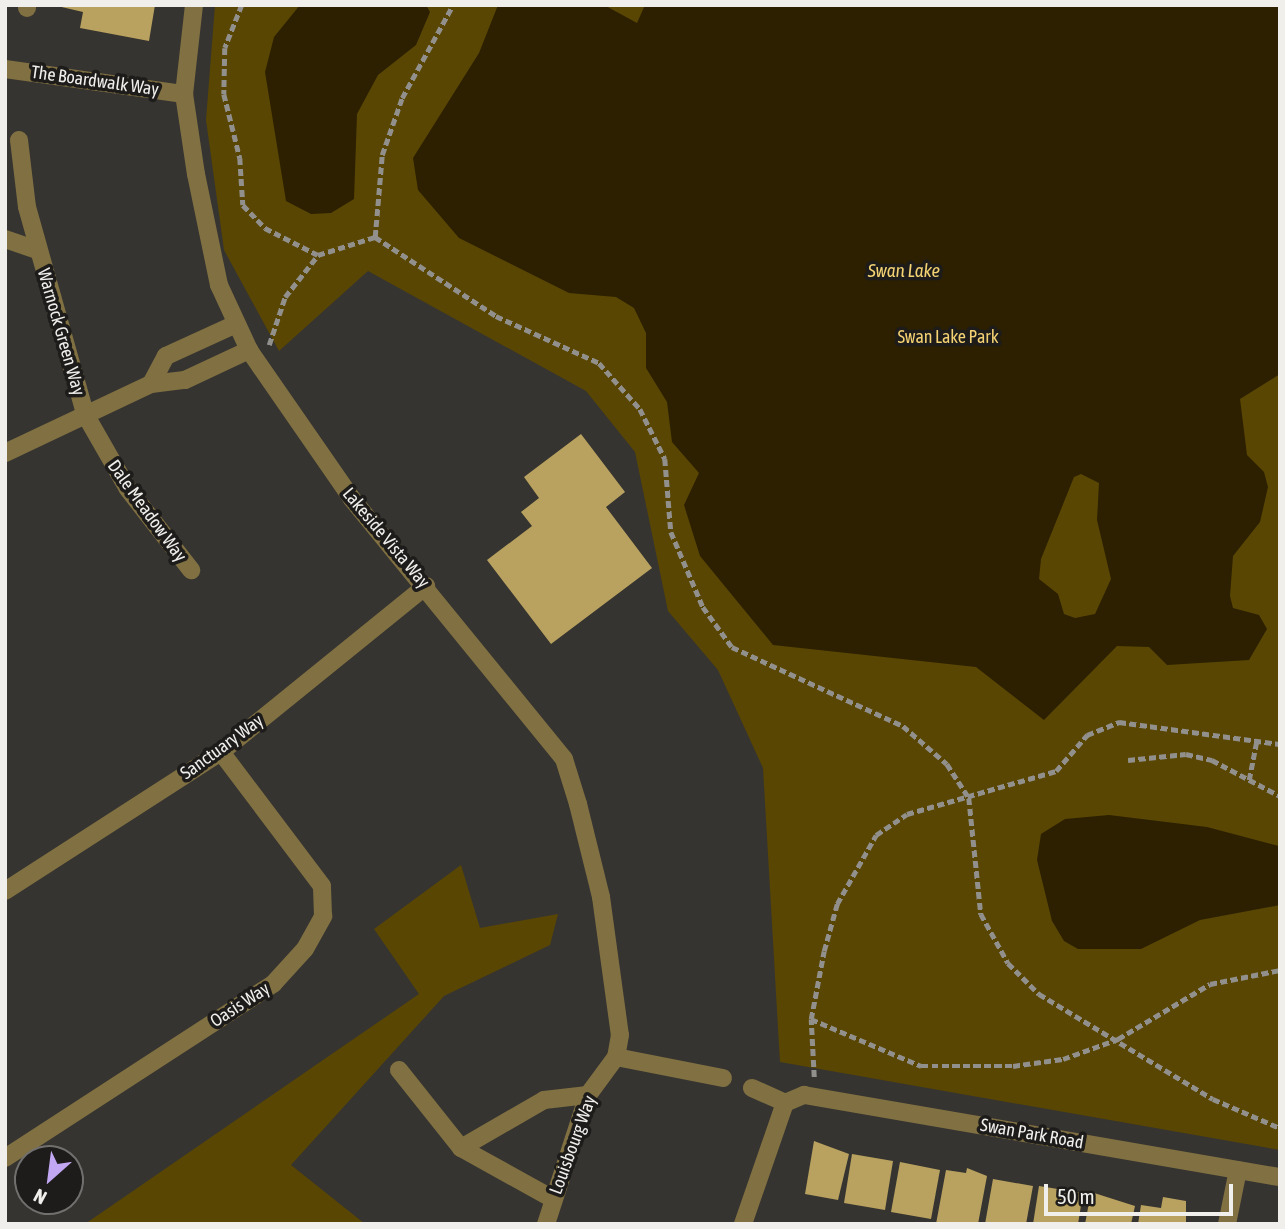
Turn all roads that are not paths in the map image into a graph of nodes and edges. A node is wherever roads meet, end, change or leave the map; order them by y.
1 (194, 5) edge
2 (5, 69) edge
3 (184, 94) junction
4 (15, 152) edge
5 (5, 239) edge
6 (37, 250) junction
7 (236, 324) junction
8 (248, 350) junction
9 (151, 384) junction
10 (85, 414) junction
11 (5, 453) edge
12 (191, 570) dead end
13 (426, 586) junction
14 (221, 752) junction
15 (5, 891) edge
16 (616, 1057) junction
17 (399, 1070) dead end
18 (723, 1078) dead end
19 (752, 1088) dead end
20 (588, 1095) junction
21 (785, 1103) junction
22 (461, 1148) junction
23 (5, 1158) edge
24 (1238, 1170) junction
25 (1280, 1177) edge
26 (553, 1199) junction
27 (546, 1224) edge
28 (743, 1224) edge
29 (1227, 1224) edge

1 - 3 street, Lakeside Vista Way
2 - 3 street, The Boardwalk Way
3 - 7 street, Lakeside Vista Way
4 - 6 street, Warnock Green Way
5 - 6 street, Warnock Green Way
6 - 10 street, Warnock Green Way
7 - 8 street, Lakeside Vista Way
7 - 9 street
8 - 9 street
8 - 13 street, Lakeside Vista Way
9 - 10 street
10 - 11 street
10 - 12 street, Dale Meadow Way
13 - 14 street, Sanctuary Way
13 - 16 street, Lakeside Vista Way
14 - 15 street, Sanctuary Way
14 - 23 street, Oasis Way
16 - 18 street
16 - 20 street, Louisbourg Way
17 - 22 street
19 - 21 street
20 - 22 street
20 - 26 street, Louisbourg Way
21 - 24 street, Swan Park Road
21 - 28 street
22 - 26 street
24 - 25 street, Swan Park Road
24 - 29 street
26 - 27 street, Louisbourg Way

